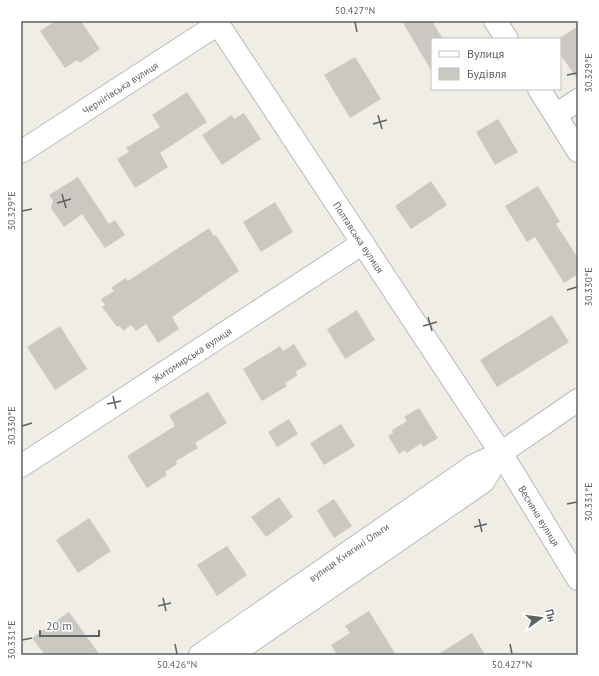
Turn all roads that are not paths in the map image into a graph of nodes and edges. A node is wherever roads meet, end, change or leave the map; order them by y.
1 (495, 21) edge
2 (217, 22) edge
3 (506, 38) edge
4 (540, 90) edge
5 (578, 100) edge
6 (556, 115) junction
7 (578, 151) edge
8 (21, 152) edge
9 (363, 244) junction
10 (578, 400) edge
11 (501, 453) junction
12 (21, 466) edge
13 (578, 579) edge
14 (200, 655) edge
15 (231, 655) edge

1 - 3 street
2 - 8 street, Чернігівська вулиця
2 - 9 street, Полтавська вулиця
4 - 6 street
5 - 6 street
6 - 7 street
9 - 11 street, Полтавська вулиця
9 - 12 street, Житомирська вулиця
10 - 11 street, вулиця Княгині Ольги
11 - 13 street, Весняна вулиця
11 - 14 street, вулиця Княгині Ольги
11 - 15 street, вулиця Княгині Ольги

